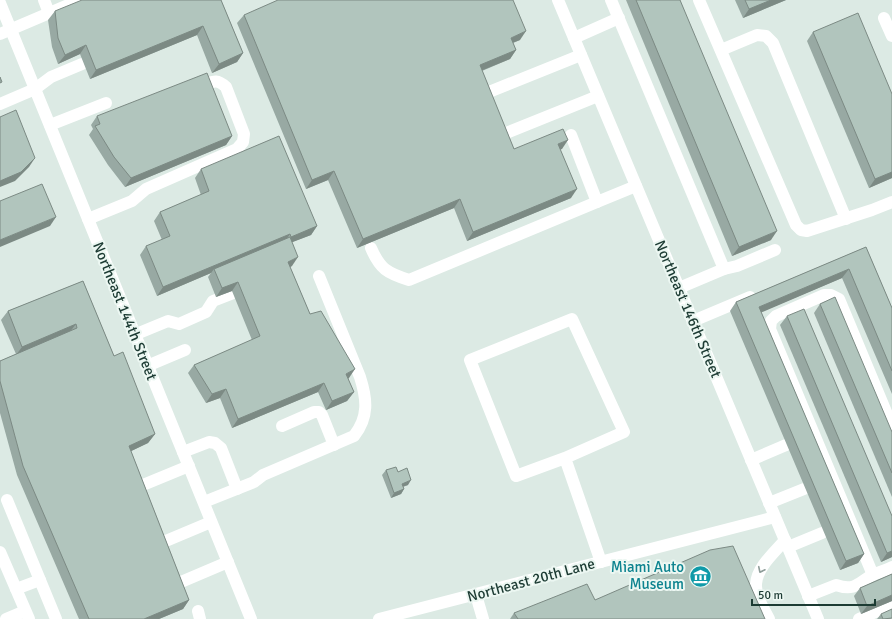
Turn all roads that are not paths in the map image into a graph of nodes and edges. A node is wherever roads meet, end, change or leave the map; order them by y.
1 (44, 0) edge
2 (80, 0) edge
3 (558, 0) edge
4 (611, 0) edge
5 (700, 0) edge
6 (0, 3) edge
7 (49, 13) junction
8 (619, 18) junction
9 (884, 18) dead end
10 (5, 32) edge
11 (892, 36) edge
12 (574, 38) junction
13 (721, 50) junction
14 (581, 55) junction
15 (82, 64) dead end
16 (204, 85) edge
17 (35, 89) junction
18 (484, 94) edge
19 (598, 96) junction
20 (106, 103) dead end
21 (0, 104) edge
22 (50, 126) junction
23 (501, 135) edge
24 (570, 136) dead end
25 (636, 186) junction
26 (598, 202) junction
27 (892, 202) edge
28 (88, 219) junction
29 (846, 219) junction
30 (371, 248) edge
31 (775, 250) dead end
32 (724, 269) junction
33 (319, 276) dead end
34 (679, 288) junction
35 (757, 293) edge
36 (231, 294) edge
37 (692, 321) junction
38 (134, 335) junction
39 (185, 350) dead end
40 (147, 366) junction
41 (282, 426) dead end
42 (892, 426) edge
43 (334, 445) junction
44 (786, 445) dead end
45 (183, 452) junction
46 (565, 458) junction
47 (751, 460) junction
48 (189, 466) junction
49 (138, 487) edge
50 (237, 489) junction
51 (804, 489) dead end
52 (7, 500) dead end
53 (204, 502) junction
54 (769, 503) junction
55 (775, 517) junction
56 (212, 522) junction
57 (822, 533) dead end
58 (161, 543) edge
59 (786, 543) junction
60 (0, 552) edge
61 (228, 562) junction
62 (601, 562) junction
63 (892, 567) edge
64 (873, 575) junction
65 (40, 580) junction
66 (181, 582) edge
67 (16, 589) junction
68 (476, 595) junction
69 (808, 596) junction
70 (892, 605) edge
71 (27, 615) edge
72 (11, 618) edge
73 (56, 619) edge
74 (251, 619) edge
75 (379, 619) edge
76 (483, 619) edge
77 (769, 619) edge
78 (818, 619) edge
79 (859, 619) edge

1 - 7 street
2 - 7 street
3 - 12 street, Northeast 146th Street
4 - 8 street
5 - 13 street
6 - 10 street, Northeast 144th Street
7 - 10 street
8 - 12 street
8 - 32 street
9 - 11 street
10 - 17 street, Northeast 144th Street
12 - 14 street, Northeast 146th Street
13 - 29 street
13 - 29 street
14 - 18 street
14 - 19 street, Northeast 146th Street
15 - 17 street
16 - 28 street
17 - 21 street
17 - 22 street, Northeast 144th Street
19 - 23 street
19 - 25 street, Northeast 146th Street
20 - 22 street
22 - 28 street, Northeast 144th Street
24 - 26 street
25 - 26 street
25 - 34 street, Northeast 146th Street
26 - 30 street
27 - 29 street
28 - 38 street, Northeast 144th Street
31 - 32 street
32 - 34 street
33 - 43 street
34 - 37 street, Northeast 146th Street
35 - 37 street
36 - 38 street
37 - 47 street, Northeast 146th Street
38 - 40 street, Northeast 144th Street
39 - 40 street
40 - 45 street, Northeast 144th Street
41 - 43 street
42 - 64 street
43 - 50 street
44 - 47 street
45 - 48 street, Northeast 144th Street
45 - 50 street
46 - 46 street
46 - 62 street
47 - 54 street, Northeast 146th Street
48 - 49 street
48 - 53 street, Northeast 144th Street
50 - 53 street
51 - 54 street
52 - 65 street
53 - 56 street, Northeast 144th Street
54 - 55 street, Northeast 146th Street
55 - 59 street, Northeast 146th Street
55 - 62 street, Northeast 20th Lane
56 - 58 street
56 - 61 street, Northeast 144th Street
57 - 59 street
59 - 69 street, Northeast 146th Street
59 -> 77 street
60 - 67 street
61 - 66 street
61 - 74 street, Northeast 144th Street
62 - 68 street, Northeast 20th Lane
63 - 64 street
64 - 69 street
65 - 67 street
65 - 73 street
67 - 71 street
68 - 75 street, Northeast 20th Lane
68 - 76 street
69 - 78 street, Northeast 146th Street
70 - 79 street
71 - 72 street

